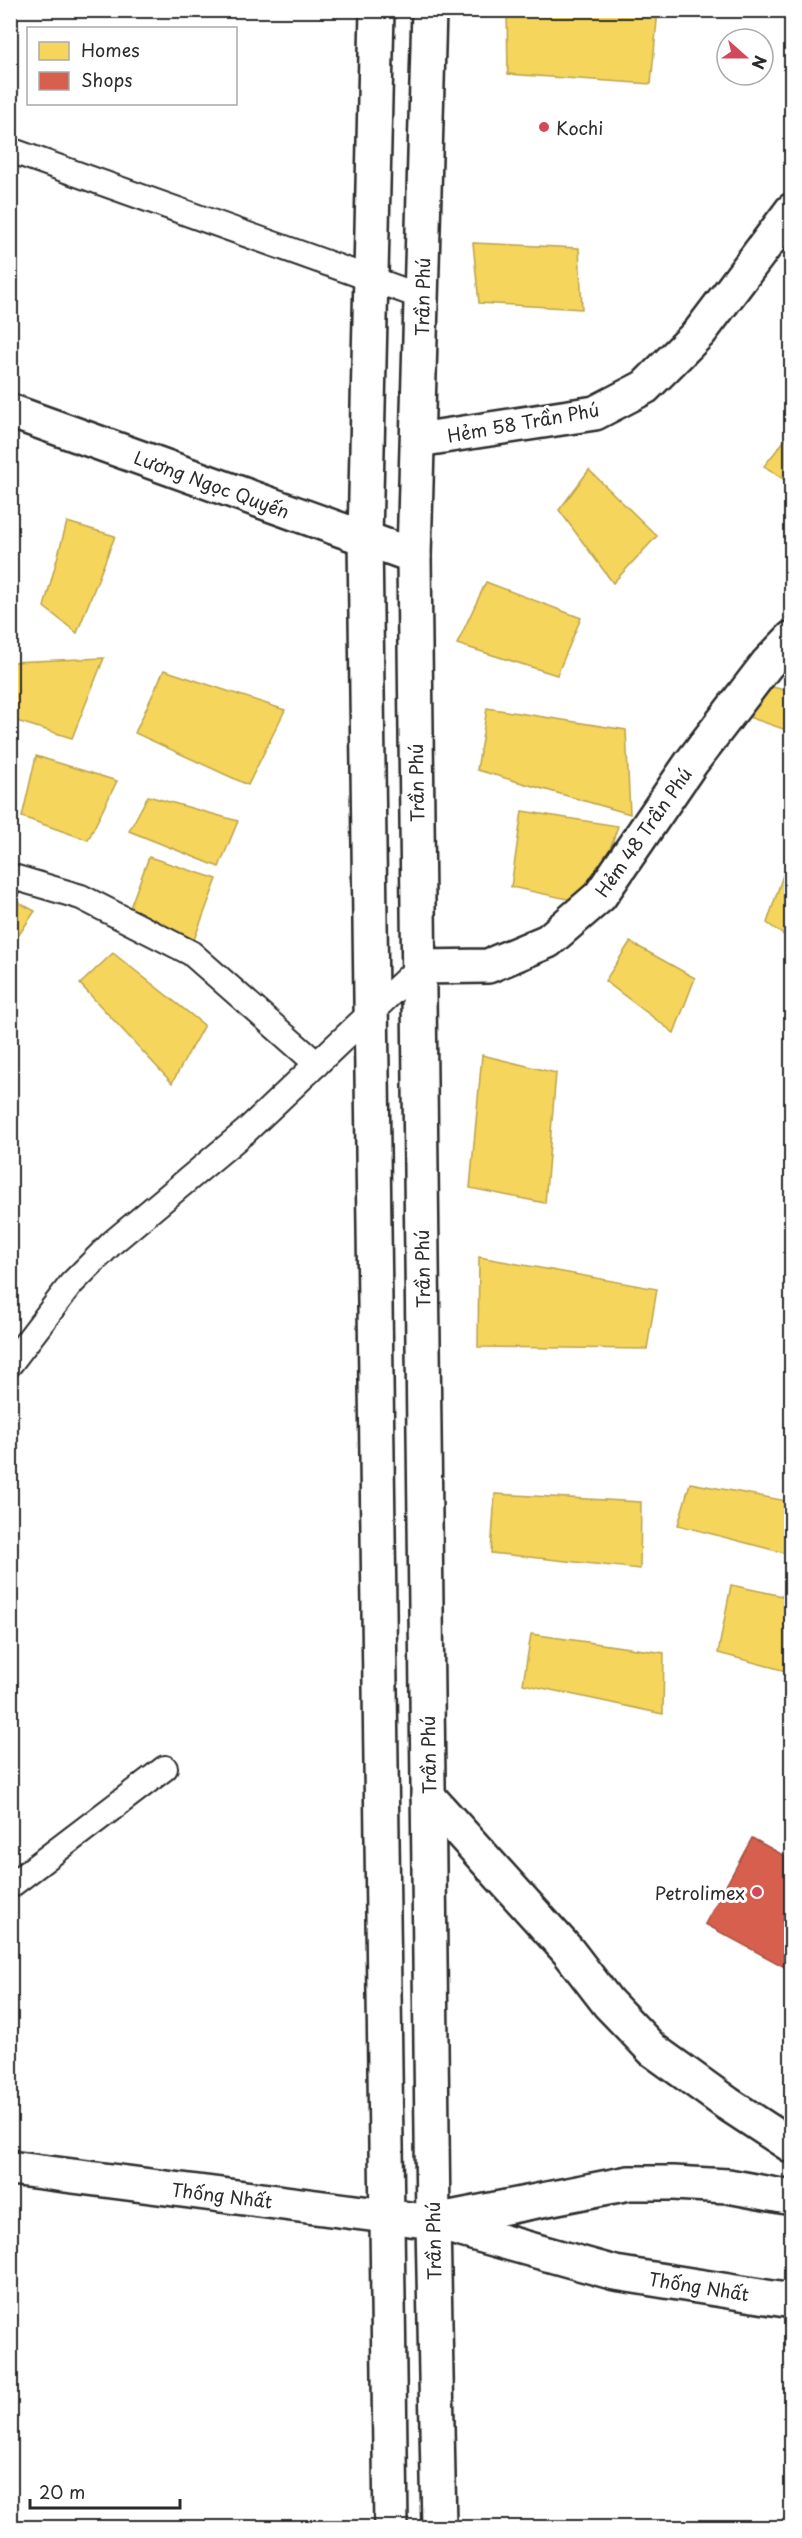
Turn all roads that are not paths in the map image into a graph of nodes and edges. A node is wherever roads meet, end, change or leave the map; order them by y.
1 (377, 10) edge
2 (429, 10) edge
3 (10, 150) edge
4 (792, 210) edge
5 (371, 278) junction
6 (422, 297) junction
7 (10, 411) edge
8 (418, 440) junction
9 (365, 538) junction
10 (414, 556) junction
11 (792, 638) edge
12 (10, 876) edge
13 (418, 967) junction
14 (371, 1013) junction
15 (317, 1064) junction
16 (10, 1364) edge
17 (165, 1768) dead end
18 (428, 1796) junction
19 (10, 1886) edge
20 (792, 2146) edge
21 (10, 2168) edge
22 (792, 2198) edge
23 (387, 2217) junction
24 (433, 2222) junction
25 (792, 2301) edge
26 (391, 2528) edge
27 (439, 2528) edge

1 - 5 main road
2 - 6 main road, Trần Phú
3 - 5 lane
4 - 8 main road, Hẻm 58 Trần Phú
5 - 6 lane
5 - 9 main road
6 - 8 main road, Trần Phú
7 - 9 main road, Lương Ngọc Quyến
8 - 10 main road, Trần Phú
9 - 10 main road, Lương Ngọc Quyến
9 - 14 main road
10 - 13 main road, Trần Phú
11 - 13 main road, Hẻm 48 Trần Phú
12 - 15 lane
13 - 14 lane
13 - 18 main road, Trần Phú
14 - 15 lane
14 - 23 main road
15 - 16 lane
17 - 19 lane
18 - 20 main road
18 - 24 main road, Trần Phú
21 - 23 main road, Thống Nhất
22 - 24 main road, Thống Nhất
23 - 24 main road, Thống Nhất
23 - 26 main road
24 - 25 main road, Thống Nhất
24 - 27 main road, Trần Phú

